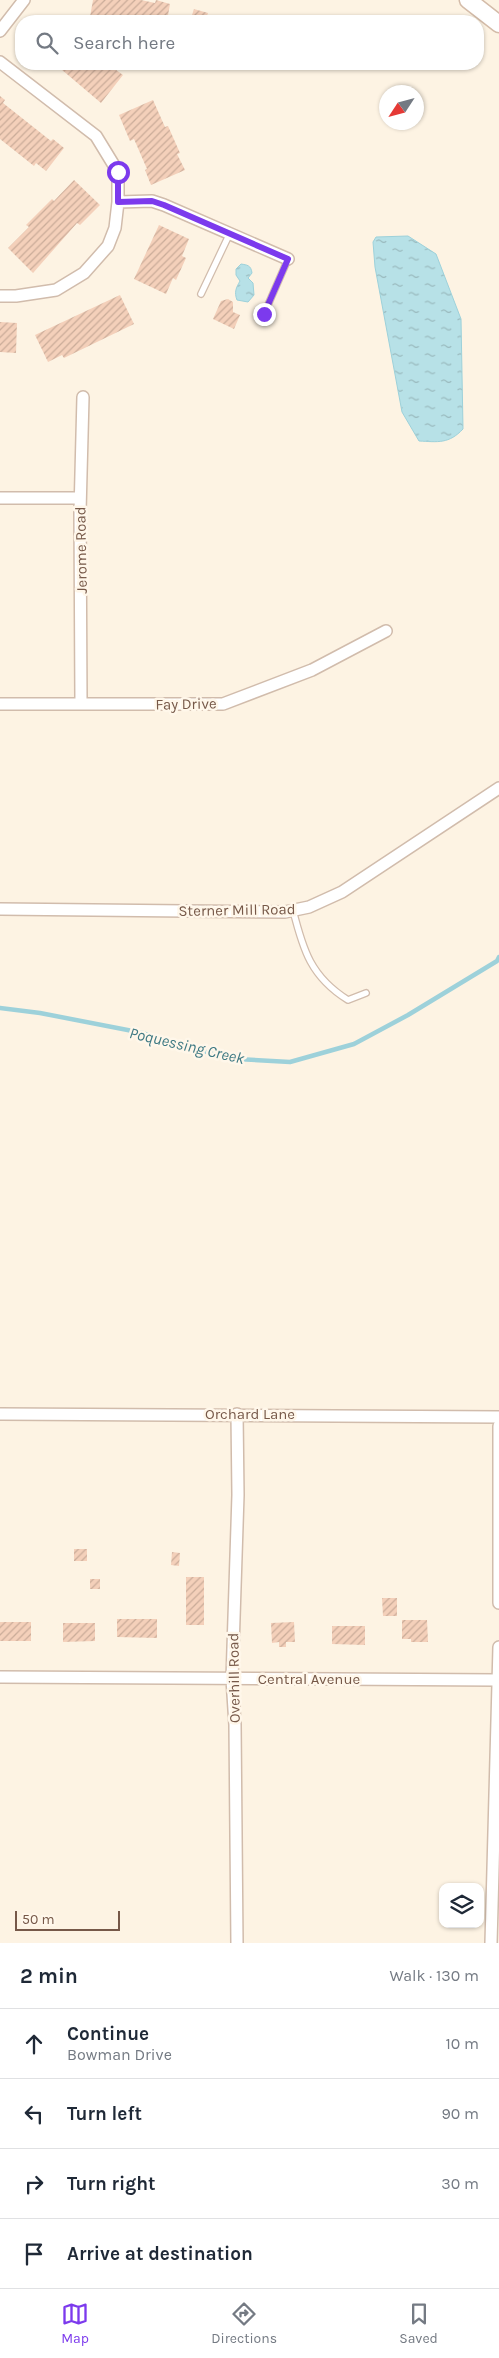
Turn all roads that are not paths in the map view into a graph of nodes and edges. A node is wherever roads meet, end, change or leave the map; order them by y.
1 (24, 0) edge
2 (468, 0) edge
3 (499, 24) edge
4 (0, 31) edge
5 (0, 62) edge
6 (118, 202) junction
7 (230, 233) junction
8 (288, 259) joint
9 (201, 294) dead end
10 (0, 296) edge
11 (264, 314) dead end
12 (83, 397) dead end
13 (0, 498) edge
14 (80, 498) junction
15 (386, 631) dead end
16 (0, 704) edge
17 (81, 704) junction
18 (499, 788) edge
19 (0, 910) edge
20 (293, 910) junction
21 (366, 993) dead end
22 (0, 1414) edge
23 (237, 1414) junction
24 (499, 1417) edge
25 (499, 1426) edge
26 (499, 1603) edge
27 (499, 1647) edge
28 (0, 1677) edge
29 (232, 1679) junction
30 (497, 1680) junction
31 (237, 1943) edge
32 (491, 1943) edge

1 - 4 street
2 - 3 main road
5 - 6 street
6 - 7 street
6 - 10 street
7 - 8 street
7 - 9 lane
8 - 11 lane
12 - 14 street, Jerome Road
13 - 14 street
14 - 17 street, Jerome Road
15 - 17 street, Fay Drive
16 - 17 street, Fay Drive
18 - 20 street, Sterner Mill Road
19 - 20 street, Sterner Mill Road
20 - 21 lane
22 - 23 street, Orchard Lane
23 - 24 street, Orchard Lane
23 - 29 street, Overhill Road
25 - 26 street
27 - 30 street
28 - 29 street, Central Avenue
29 - 30 street, Central Avenue
29 - 31 street, Overhill Road
30 - 32 street

